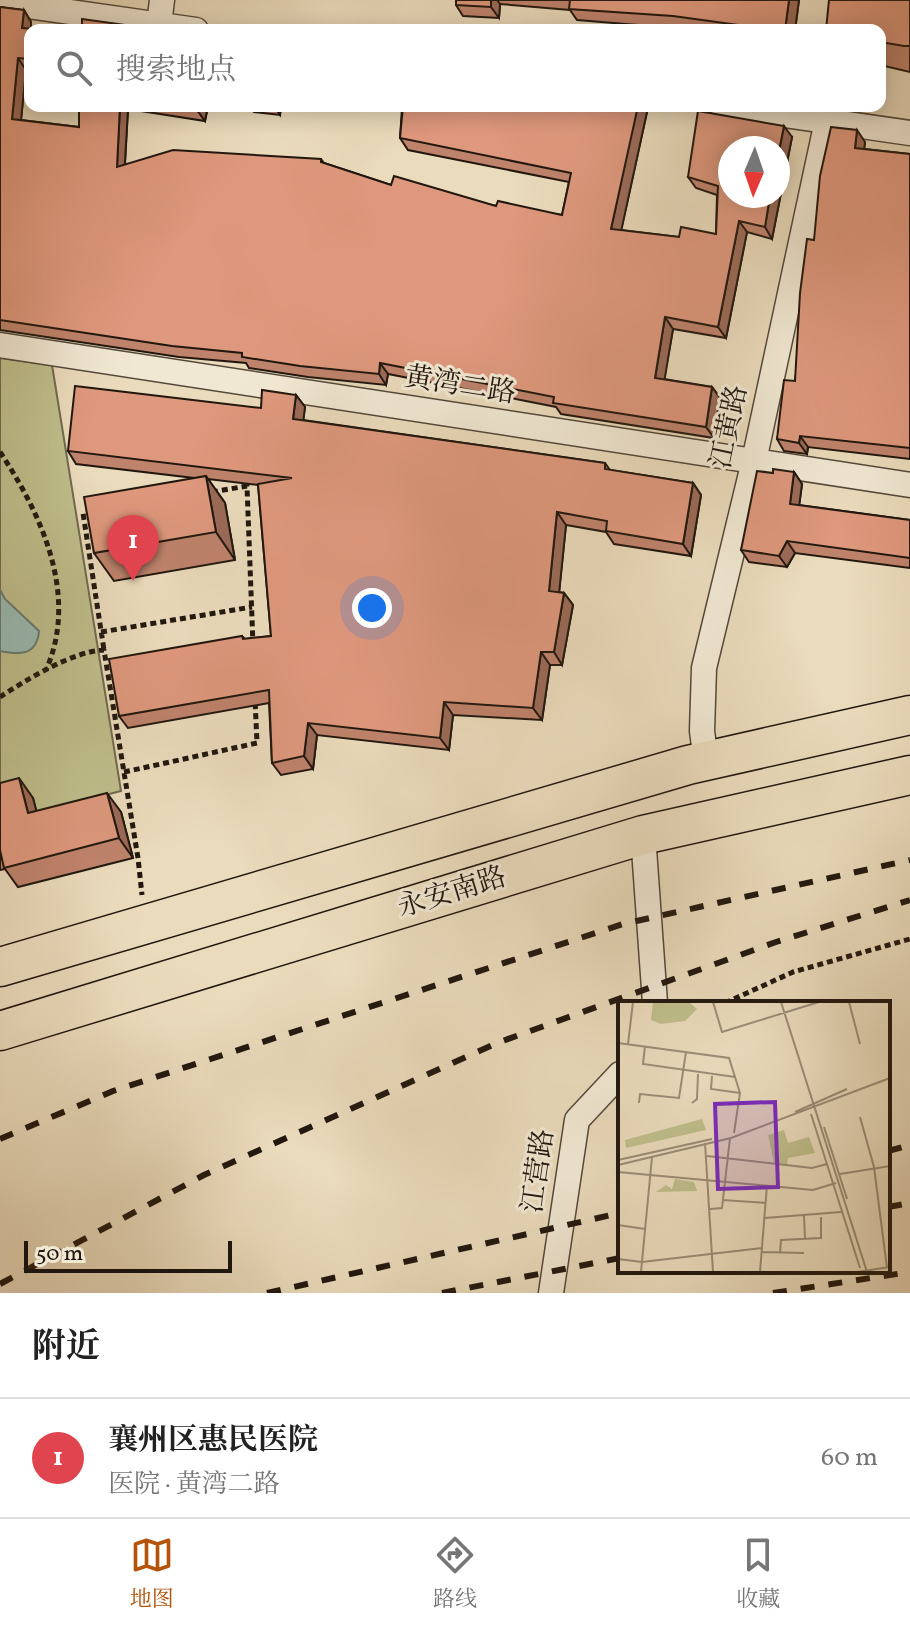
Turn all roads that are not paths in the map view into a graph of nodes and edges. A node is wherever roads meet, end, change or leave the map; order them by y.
1 (162, 0) edge
2 (0, 2) edge
3 (152, 24) edge
4 (159, 24) edge
5 (801, 112) edge
6 (827, 114) edge
7 (910, 133) edge
8 (0, 345) edge
9 (754, 461) junction
10 (910, 485) edge
11 (910, 715) edge
12 (706, 761) junction
13 (910, 775) edge
14 (643, 835) junction
15 (0, 967) edge
16 (655, 1001) edge
17 (0, 1031) edge
18 (618, 1076) edge
19 (551, 1293) edge

1 - 4 street
2 - 3 street
5 - 6 street
6 - 7 street
6 - 9 street, 江黄路
8 - 9 street, 黄湾二路
9 - 10 street, 黄湾二路
9 - 12 street, 江黄路
11 - 12 main road, 永安南路
12 - 15 main road, 永安南路
13 - 14 main road, 永安南路
14 - 16 street
14 - 17 main road, 永安南路
18 - 19 street, 江营路

